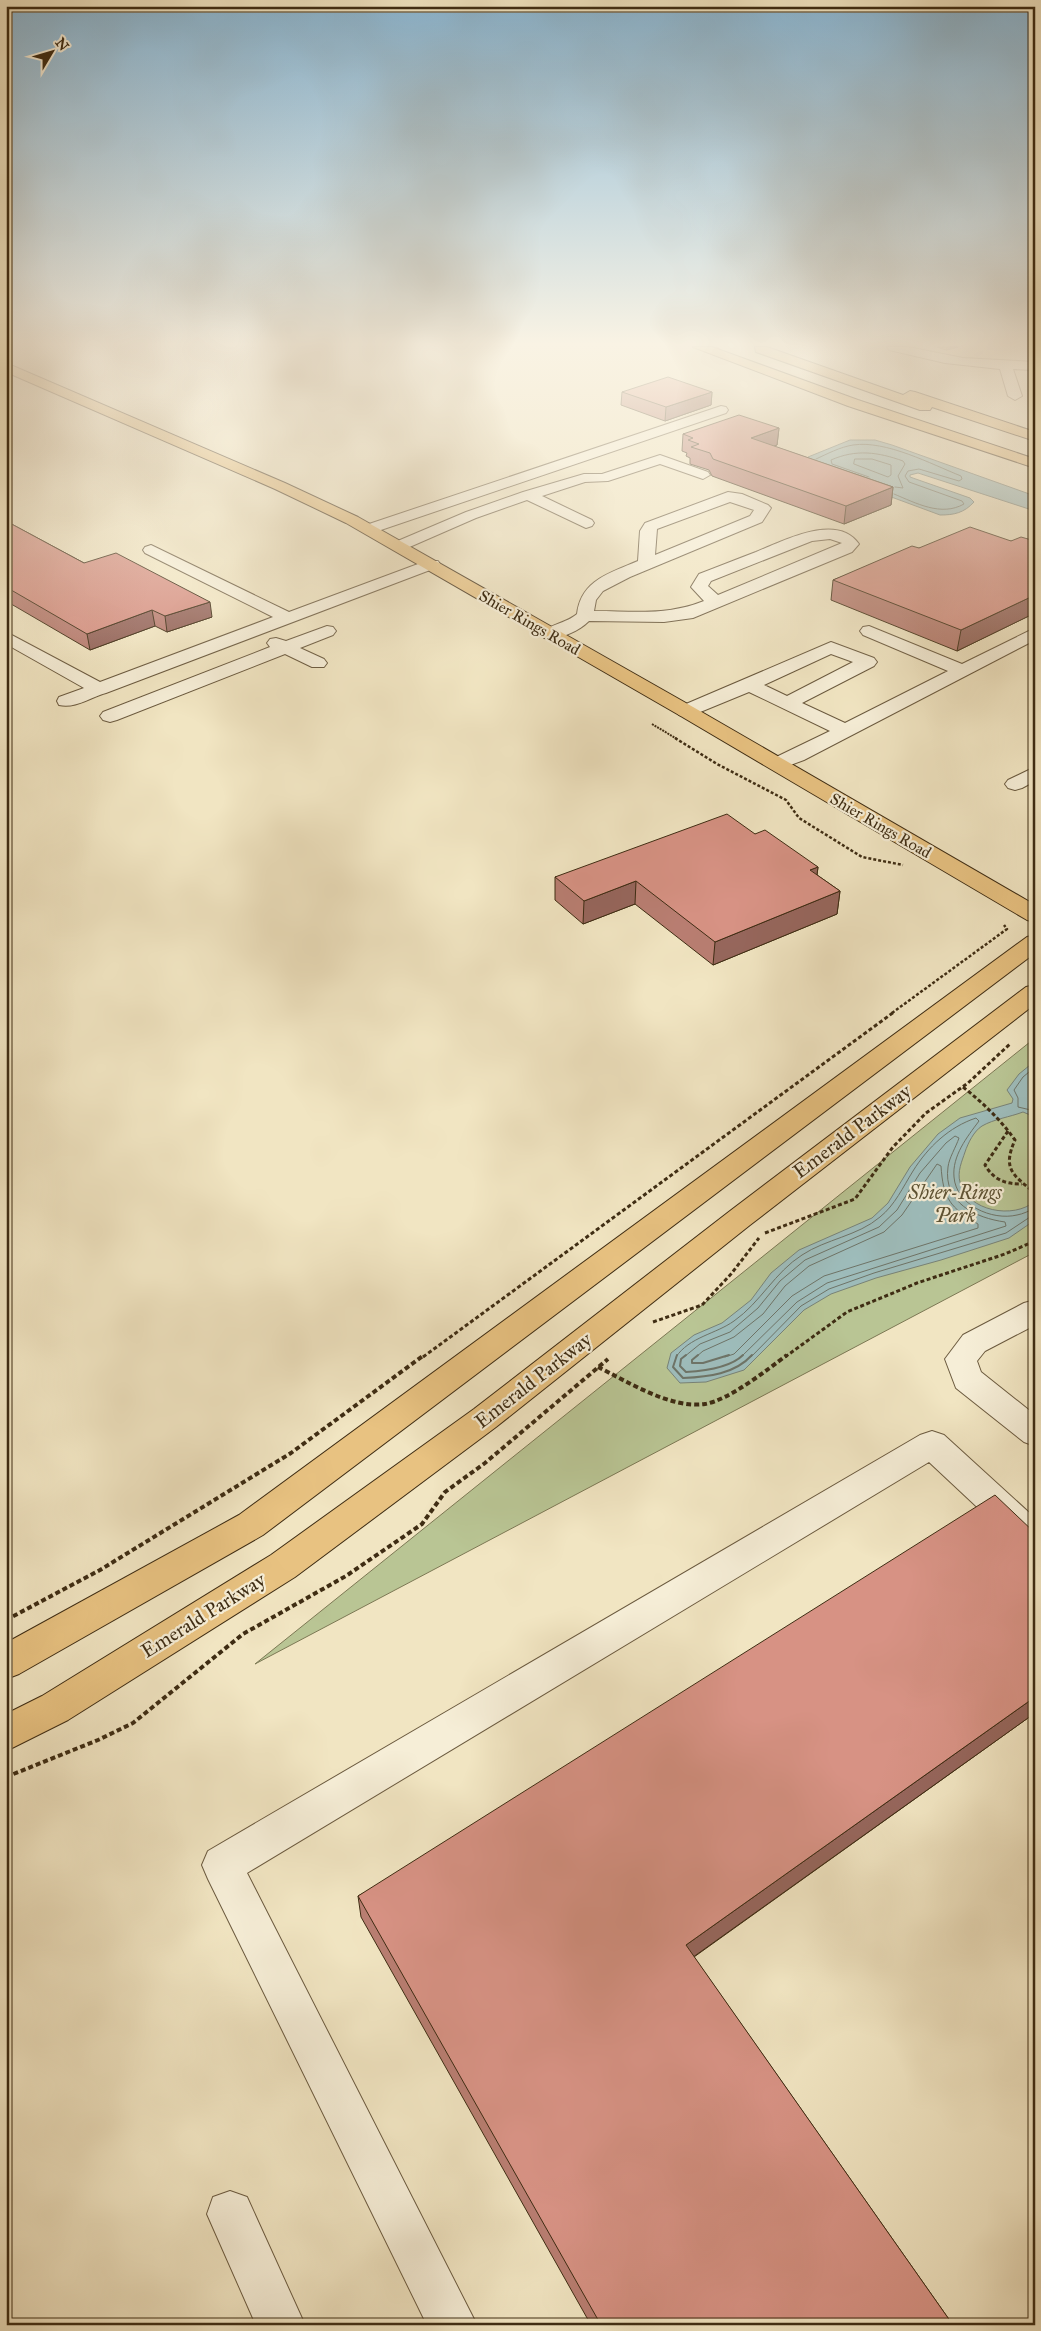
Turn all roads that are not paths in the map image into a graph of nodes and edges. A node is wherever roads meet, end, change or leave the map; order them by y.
1 (210, 456) edge
2 (585, 456) edge
3 (1010, 456) edge
4 (1035, 464) edge
5 (703, 475) edge
6 (528, 495) junction
7 (586, 523) dead end
8 (369, 529) junction
9 (399, 546) junction
10 (151, 550) dead end
11 (432, 564) junction
12 (646, 564) junction
13 (717, 603) junction
14 (586, 616) junction
15 (288, 618) junction
16 (327, 631) dead end
17 (869, 631) dead end
18 (252, 632) junction
19 (1035, 633) edge
20 (550, 634) junction
21 (6, 638) edge
22 (284, 647) junction
23 (318, 663) dead end
24 (157, 667) junction
25 (961, 670) junction
26 (749, 684) junction
27 (189, 685) junction
28 (99, 689) junction
29 (66, 701) dead end
30 (786, 703) junction
31 (686, 711) junction
32 (110, 716) dead end
33 (846, 731) junction
34 (777, 764) junction
35 (1035, 773) edge
36 (1015, 784) dead end
37 (1035, 915) edge
38 (1035, 942) edge
39 (1035, 992) edge
40 (1035, 1311) edge
41 (1035, 1433) edge
42 (1035, 1540) edge
43 (6, 1662) edge
44 (6, 1733) edge
45 (230, 2214) dead end
46 (281, 2325) edge
47 (453, 2325) edge

1 - 8 main road, Shier Rings Road
2 - 8 lane
3 - 4 main road
5 - 6 lane
6 - 7 lane
6 - 9 lane
8 - 9 main road, Shier Rings Road
9 - 11 main road, Shier Rings Road
10 - 15 lane
11 - 15 lane
11 - 20 main road, Shier Rings Road
12 - 12 lane
12 - 14 lane
13 - 13 lane
13 - 14 lane
14 - 20 lane
15 - 18 lane
16 - 22 lane
17 - 25 lane
18 - 22 lane
18 - 24 lane
19 - 25 lane
20 - 31 main road, Shier Rings Road
21 - 28 lane
22 - 23 lane
22 - 27 lane
24 - 27 lane
24 - 28 lane
25 - 33 lane
26 - 30 lane
26 - 30 lane
26 - 31 lane
27 - 32 lane
28 - 29 lane
30 - 33 lane
31 - 34 main road, Shier Rings Road
33 - 34 lane
34 - 37 main road, Shier Rings Road
35 - 36 lane
38 - 43 main road
39 - 44 main road, Emerald Parkway
40 - 41 lane
42 - 47 lane
45 - 46 lane

